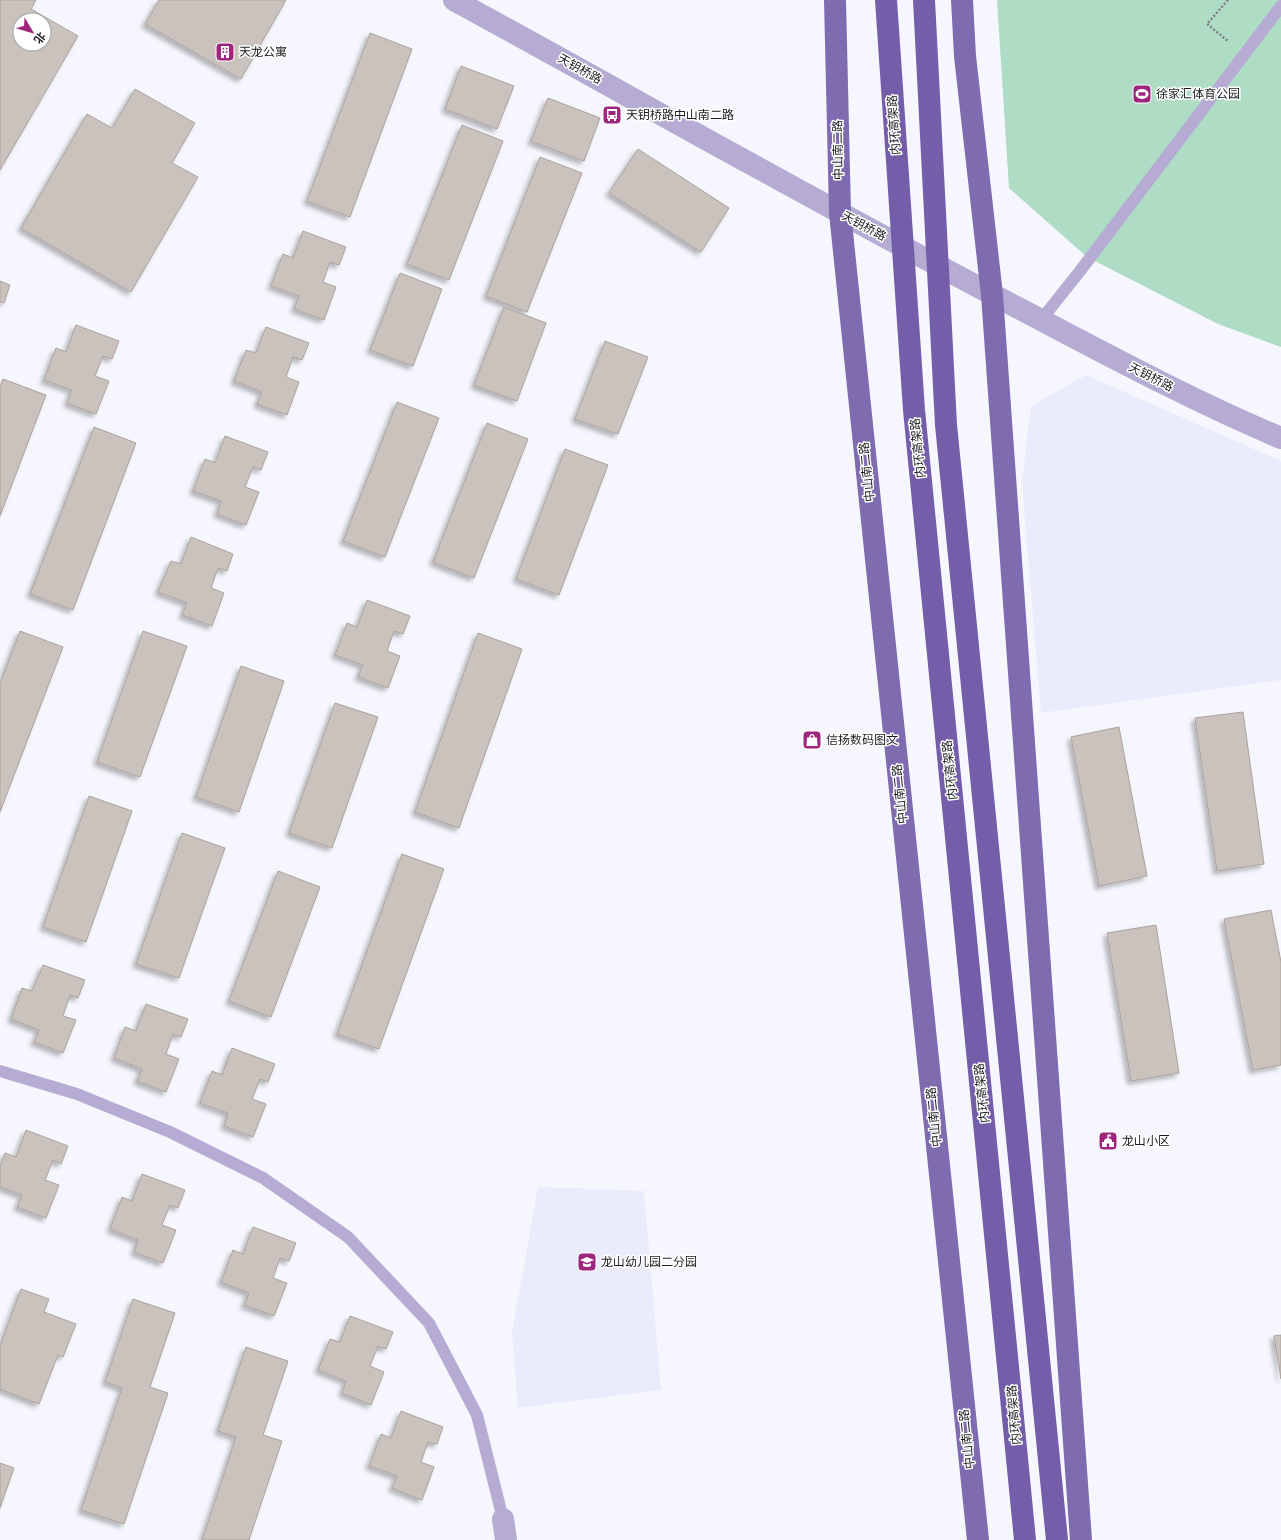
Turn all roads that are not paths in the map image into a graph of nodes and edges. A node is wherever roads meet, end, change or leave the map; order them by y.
1 (454, 0) edge
2 (835, 0) edge
3 (886, 0) edge
4 (924, 0) edge
5 (962, 0) edge
6 (1281, 6) edge
7 (840, 213) junction
8 (992, 295) junction
9 (1041, 320) junction
10 (1281, 438) edge
11 (0, 1071) edge
12 (504, 1530) edge
13 (978, 1540) edge
14 (1025, 1540) edge
15 (1057, 1540) edge
16 (1081, 1540) edge

1 - 7 street, 天钥桥路
2 - 7 main road, 中山南二路
3 - 14 highway, 内环高架路, bridge
4 - 15 highway, bridge
5 - 8 main road
6 - 9 lane
7 - 8 street, 天钥桥路
7 - 13 main road, 中山南二路
8 - 9 street, 天钥桥路
8 - 16 main road
9 - 10 street, 天钥桥路
11 - 12 lane

